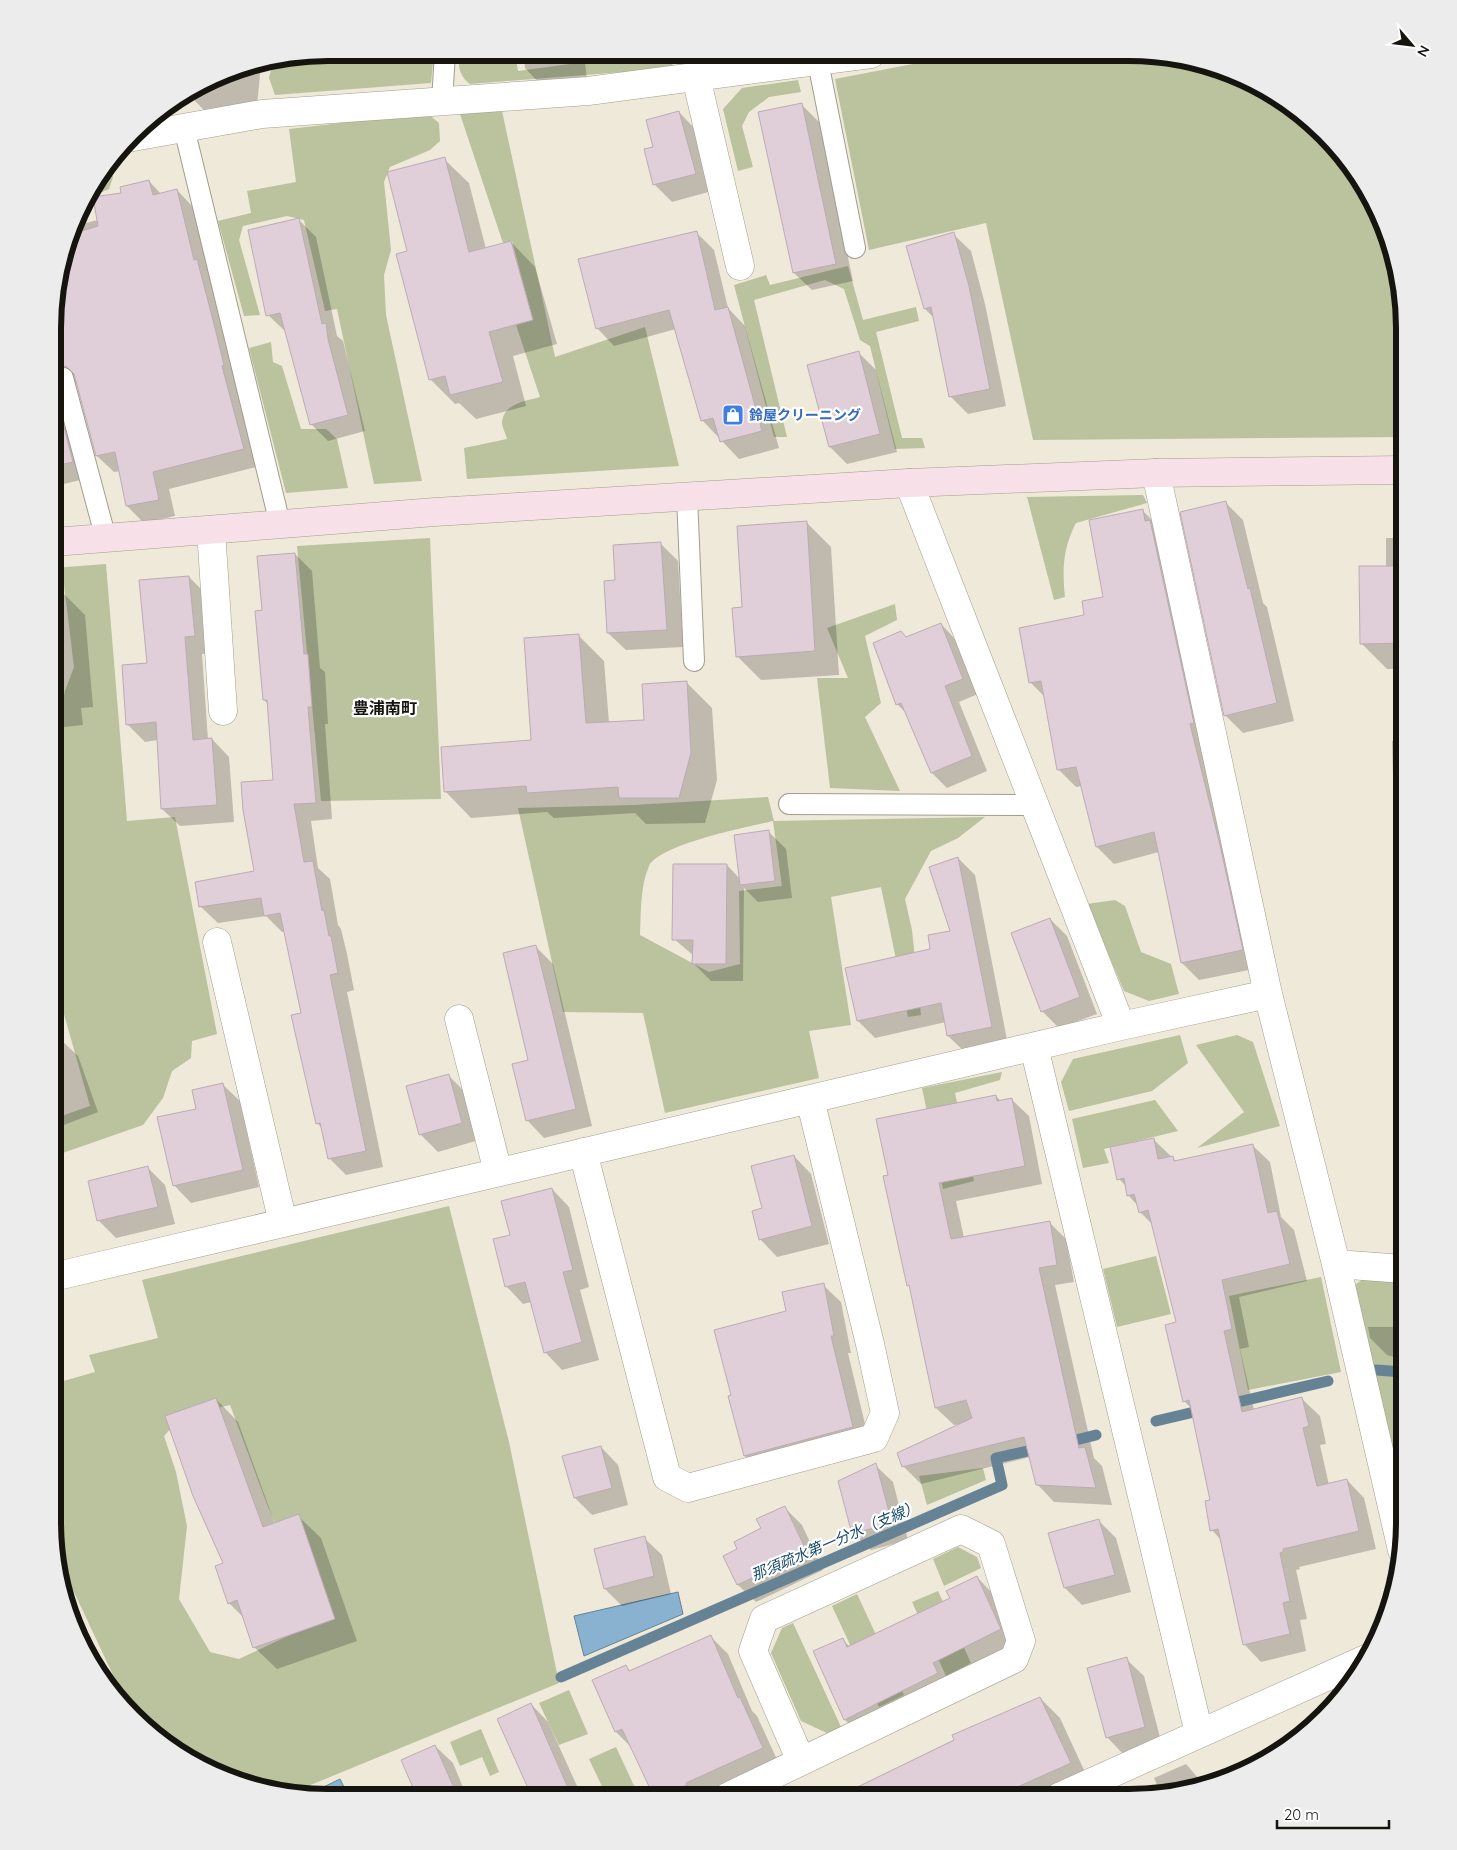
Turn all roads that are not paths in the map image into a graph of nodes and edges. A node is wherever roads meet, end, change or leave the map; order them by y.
1 (445, 61) edge
2 (825, 61) edge
3 (818, 62) junction
4 (696, 77) junction
5 (442, 101) junction
6 (184, 128) junction
7 (143, 135) edge
8 (855, 248) dead end
9 (740, 266) dead end
10 (63, 378) dead end
11 (1396, 470) edge
12 (1156, 473) junction
13 (908, 483) junction
14 (687, 497) junction
15 (280, 524) junction
16 (212, 530) junction
17 (106, 538) junction
18 (61, 541) edge
19 (694, 662) dead end
20 (223, 712) dead end
21 (789, 804) dead end
22 (1035, 806) junction
23 (217, 942) dead end
24 (1268, 994) junction
25 (459, 1019) dead end
26 (1121, 1026) junction
27 (1034, 1047) junction
28 (810, 1099) junction
29 (583, 1152) junction
30 (498, 1172) junction
31 (283, 1223) junction
32 (1336, 1264) junction
33 (1396, 1268) edge
34 (61, 1275) edge
35 (1396, 1524) edge
36 (1355, 1664) edge
37 (1199, 1733) junction
38 (801, 1761) junction
39 (743, 1789) edge
40 (1081, 1789) edge

1 - 5 lane
2 - 3 street
3 - 4 street
3 - 8 lane
4 - 5 street
4 - 9 street
5 - 6 street
6 - 7 street
6 - 15 lane
10 - 17 lane
11 - 12 street
12 - 13 street
12 - 24 street
13 - 14 street
13 - 22 street
14 - 15 street
14 - 19 lane
15 - 16 street
16 - 17 street
16 - 20 street
17 - 18 street
21 - 22 lane
22 - 26 street
23 - 31 street
24 - 26 street
24 - 32 street
25 - 30 street
26 - 27 street
27 - 28 street
27 - 37 street
28 - 29 street
28 - 29 street
29 - 30 street
30 - 31 street
31 - 34 street
32 - 33 street
32 - 35 street
36 - 37 street
37 - 40 street
38 - 38 street
38 - 39 street

